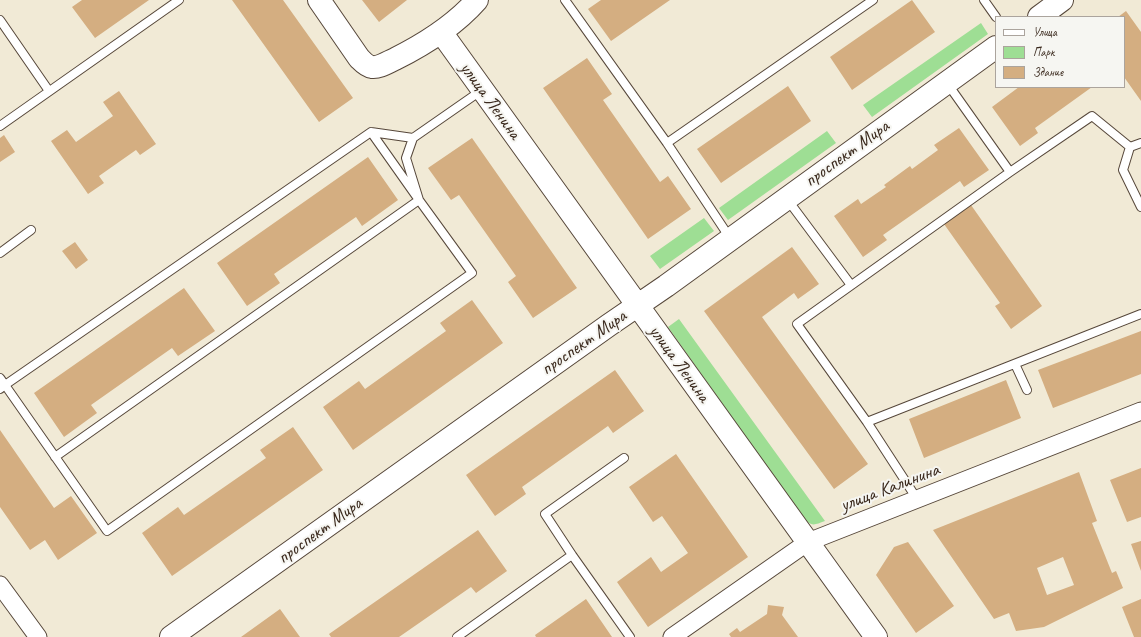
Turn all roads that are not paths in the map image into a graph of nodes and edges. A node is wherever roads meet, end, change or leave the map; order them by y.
1 (179, 0) edge
2 (319, 0) edge
3 (477, 0) edge
4 (565, 0) edge
5 (874, 0) edge
6 (984, 0) edge
7 (1062, 0) edge
8 (995, 16) edge
9 (1039, 16) edge
10 (0, 20) edge
11 (441, 32) junction
12 (995, 49) edge
13 (946, 82) junction
14 (482, 90) junction
15 (49, 91) junction
16 (0, 126) edge
17 (371, 132) junction
18 (413, 138) junction
19 (667, 143) junction
20 (1141, 143) edge
21 (1130, 147) junction
22 (1010, 172) junction
23 (786, 198) junction
24 (419, 200) junction
25 (1141, 207) edge
26 (31, 230) dead end
27 (730, 238) junction
28 (0, 253) edge
29 (851, 285) junction
30 (636, 305) junction
31 (1141, 314) edge
32 (1015, 364) junction
33 (0, 378) edge
34 (3, 387) edge
35 (1027, 390) dead end
36 (1141, 412) edge
37 (867, 422) junction
38 (55, 457) junction
39 (624, 458) dead end
40 (917, 500) junction
41 (808, 542) junction
42 (572, 555) junction
43 (0, 586) edge
44 (38, 637) edge
45 (171, 637) edge
46 (457, 637) edge
47 (630, 637) edge
48 (672, 637) edge
49 (876, 637) edge

1 - 15 lane
2 - 11 main road
3 - 11 main road
4 - 19 lane
5 - 19 lane
6 - 8 lane
7 - 9 main road
10 - 15 lane
11 - 14 main road, улица Ленина
12 - 13 main road, проспект Мира
13 - 22 lane
13 - 23 main road, проспект Мира
14 - 18 lane
14 - 30 main road, улица Ленина
15 - 16 lane
17 - 18 lane
17 - 24 lane
17 - 34 lane
18 - 24 lane
19 - 27 lane
20 - 21 lane
21 - 22 lane
21 - 25 lane
22 - 29 lane
23 - 27 main road, проспект Мира
23 - 29 lane
24 - 38 lane
24 - 38 lane
26 - 28 lane
27 - 30 main road, проспект Мира
29 - 37 lane
30 - 41 main road, улица Ленина
30 - 45 main road, проспект Мира
31 - 32 lane
32 - 35 lane
32 - 37 lane
33 - 34 lane
34 - 38 lane
36 - 40 street, улица Калинина
37 - 40 lane
39 - 42 lane
40 - 41 street, улица Калинина
41 - 48 street, улица Калинина
41 - 49 main road, улица Ленина
42 - 46 lane
42 - 47 lane
43 - 44 street

